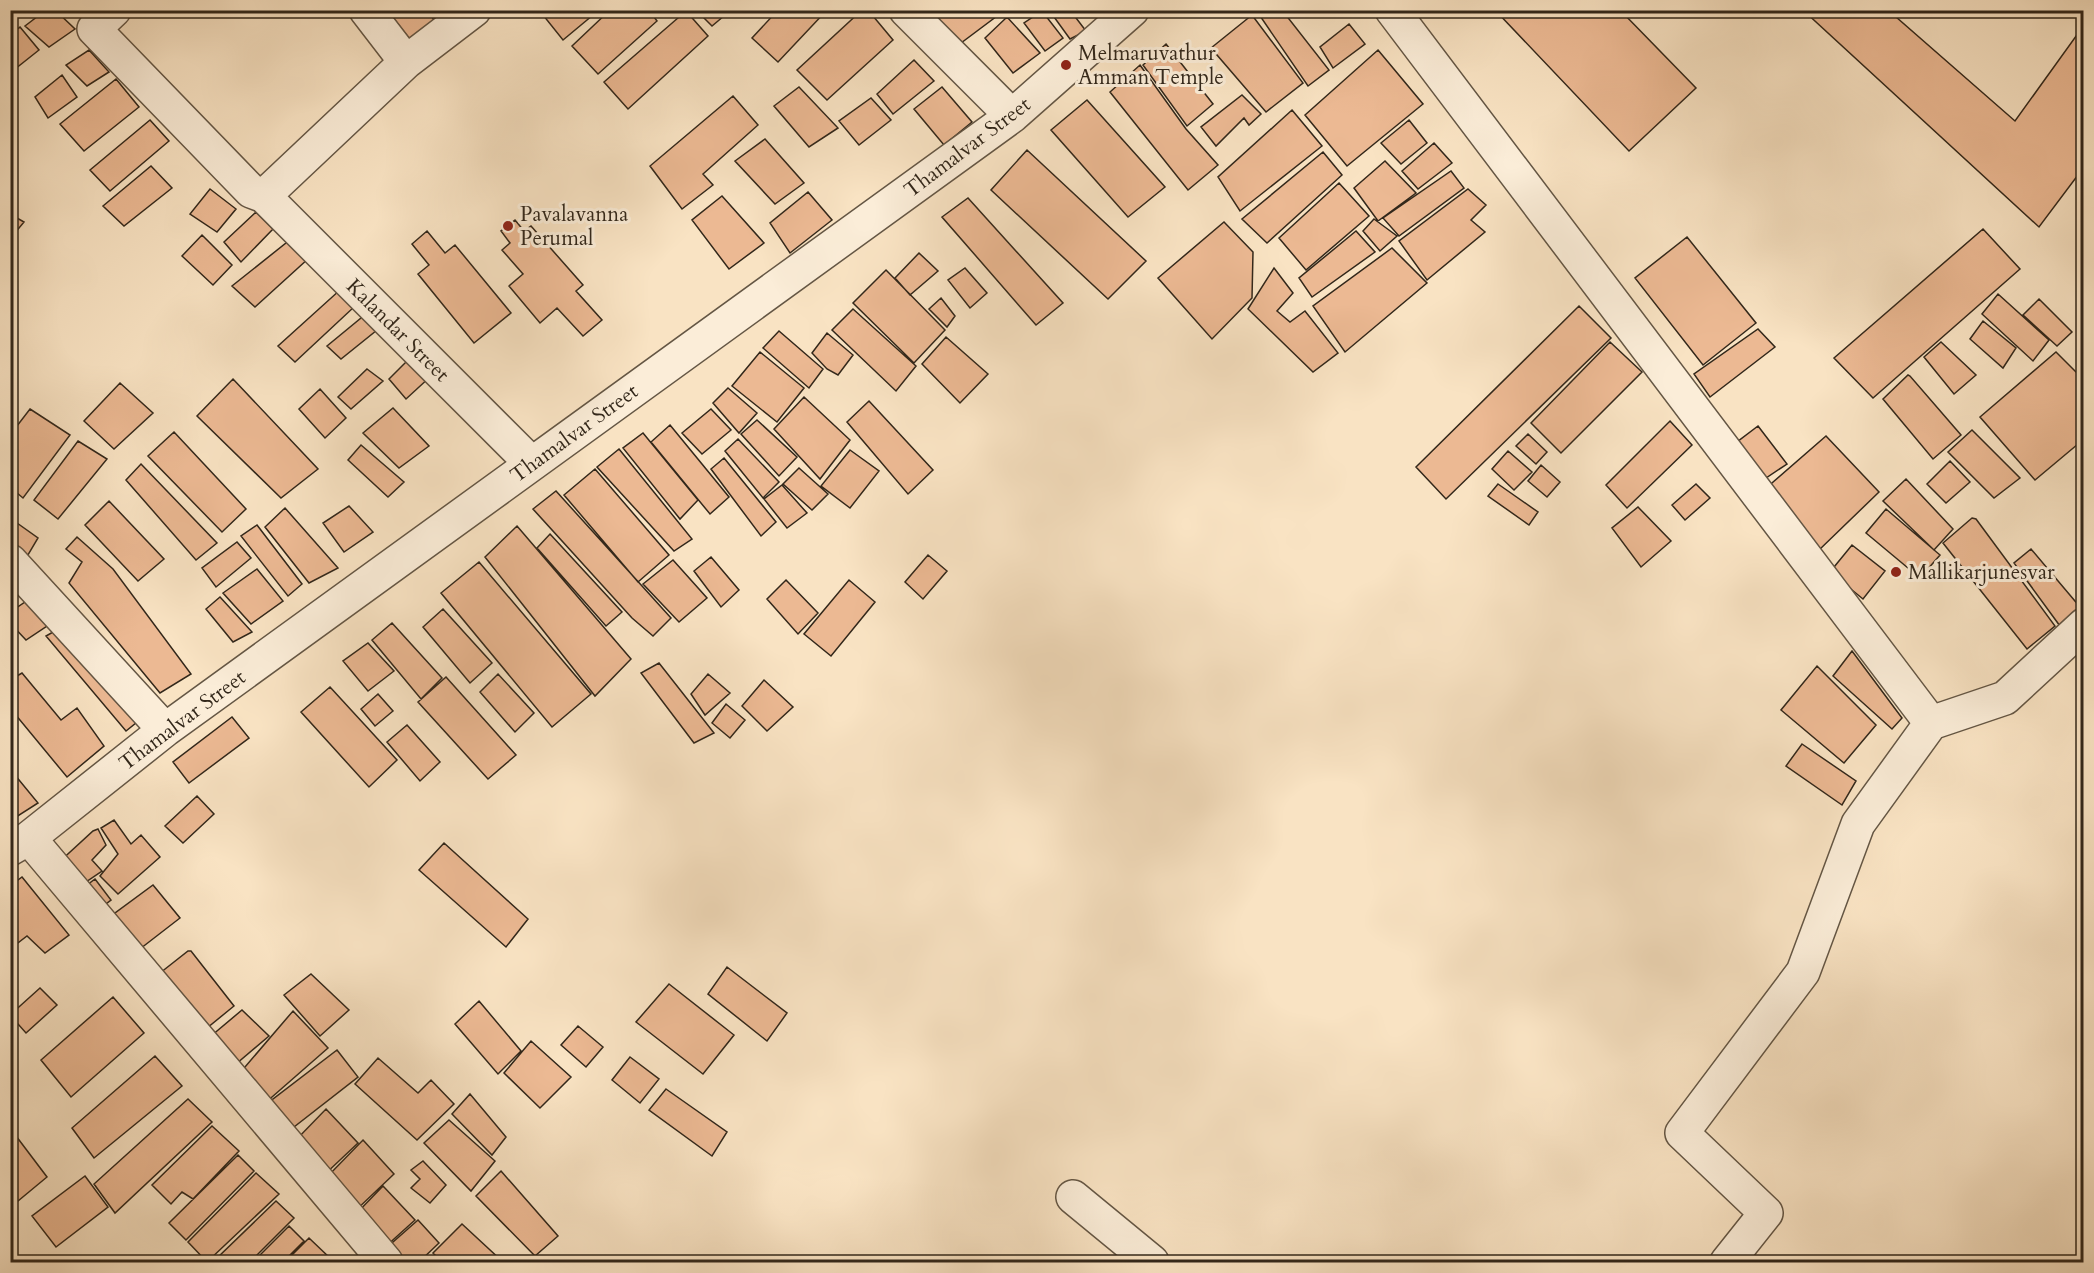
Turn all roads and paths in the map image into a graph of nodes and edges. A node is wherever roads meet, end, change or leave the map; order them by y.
1 (114, 10) edge
2 (366, 10) edge
3 (474, 10) edge
4 (906, 10) edge
5 (1132, 10) edge
6 (1392, 10) edge
7 (406, 62) junction
8 (1012, 116) junction
9 (264, 196) junction
10 (531, 463) junction
11 (10, 561) edge
12 (2084, 625) edge
13 (1931, 723) junction
14 (165, 730) junction
15 (20, 843) edge
16 (1073, 1197) dead end
17 (386, 1263) edge
18 (1152, 1263) edge
19 (1727, 1263) edge

1 - 9 street, Kalandar Street
2 - 7 street
3 - 7 street
4 - 8 street
5 - 8 street, Thamalvar Street
6 - 13 street
7 - 9 street
8 - 10 street, Thamalvar Street
9 - 10 street, Kalandar Street
10 - 14 street, Thamalvar Street
11 - 14 street
12 - 13 street
13 - 19 street
14 - 15 street, Thamalvar Street
15 - 17 street
16 - 18 street

